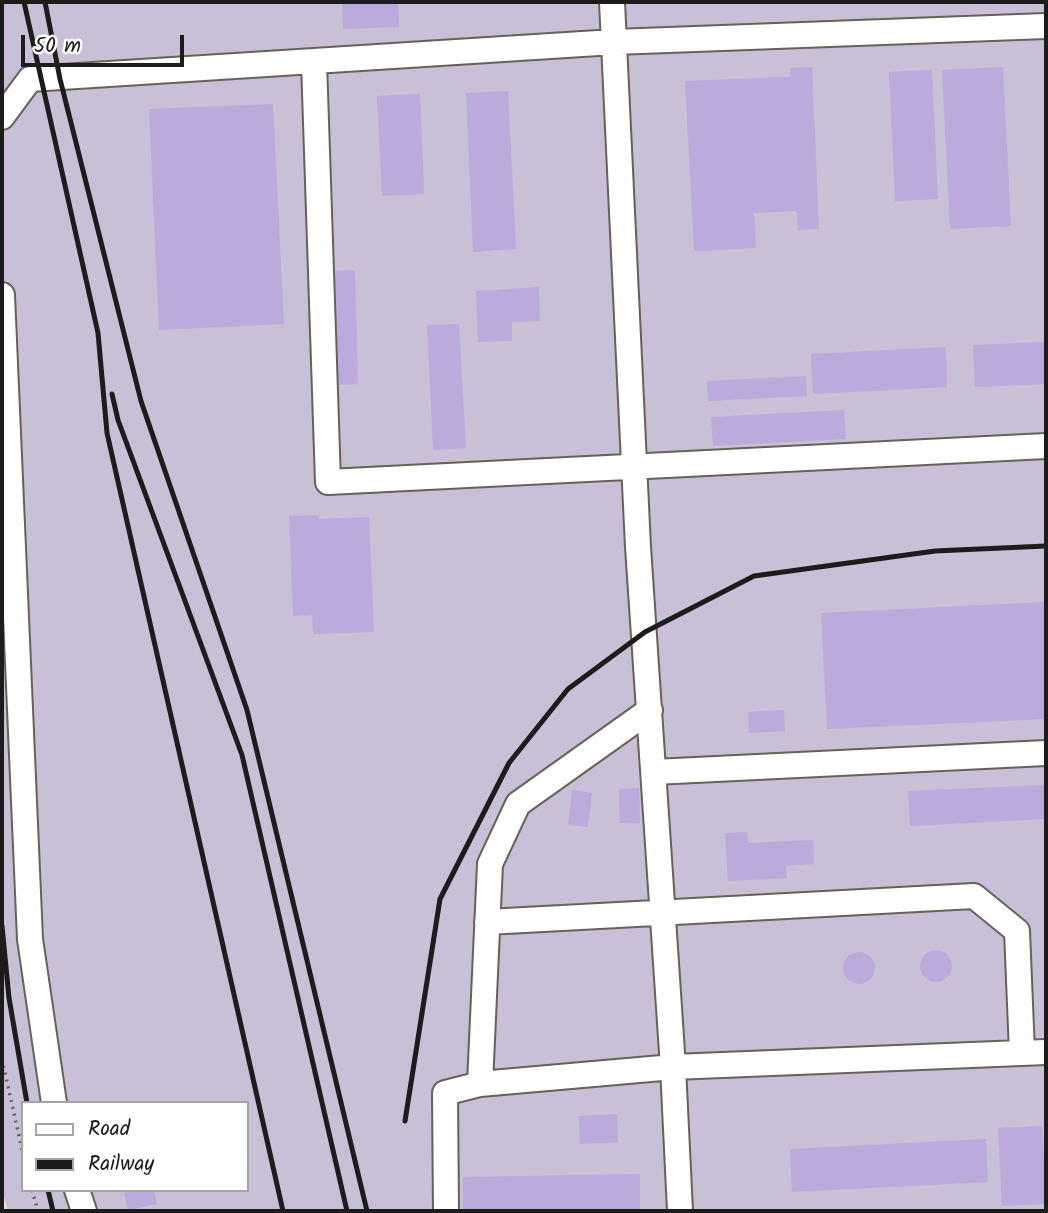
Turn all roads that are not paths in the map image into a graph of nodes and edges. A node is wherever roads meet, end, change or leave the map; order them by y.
1 (612, 2) edge
2 (1046, 26) edge
3 (614, 42) junction
4 (314, 62) junction
5 (2, 117) edge
6 (2, 295) edge
7 (1046, 446) edge
8 (634, 467) junction
9 (650, 710) junction
10 (1046, 753) edge
11 (654, 772) junction
12 (662, 912) junction
13 (487, 922) junction
14 (1034, 1052) edge
15 (673, 1067) junction
16 (480, 1084) junction
17 (54, 1101) edge
18 (78, 1192) edge
19 (83, 1211) edge
20 (446, 1211) edge
21 (680, 1211) edge

1 - 3 lane
2 - 3 lane
3 - 4 lane
3 - 8 lane
4 - 5 lane
4 - 8 lane
6 - 17 lane
7 - 8 lane
8 - 9 lane
9 - 11 lane
9 - 13 lane
10 - 11 lane
11 - 12 lane
12 - 13 lane
12 - 14 lane
12 - 15 lane
13 - 16 lane
14 - 15 lane
15 - 16 lane
15 - 21 lane
16 - 20 lane
18 - 19 lane

